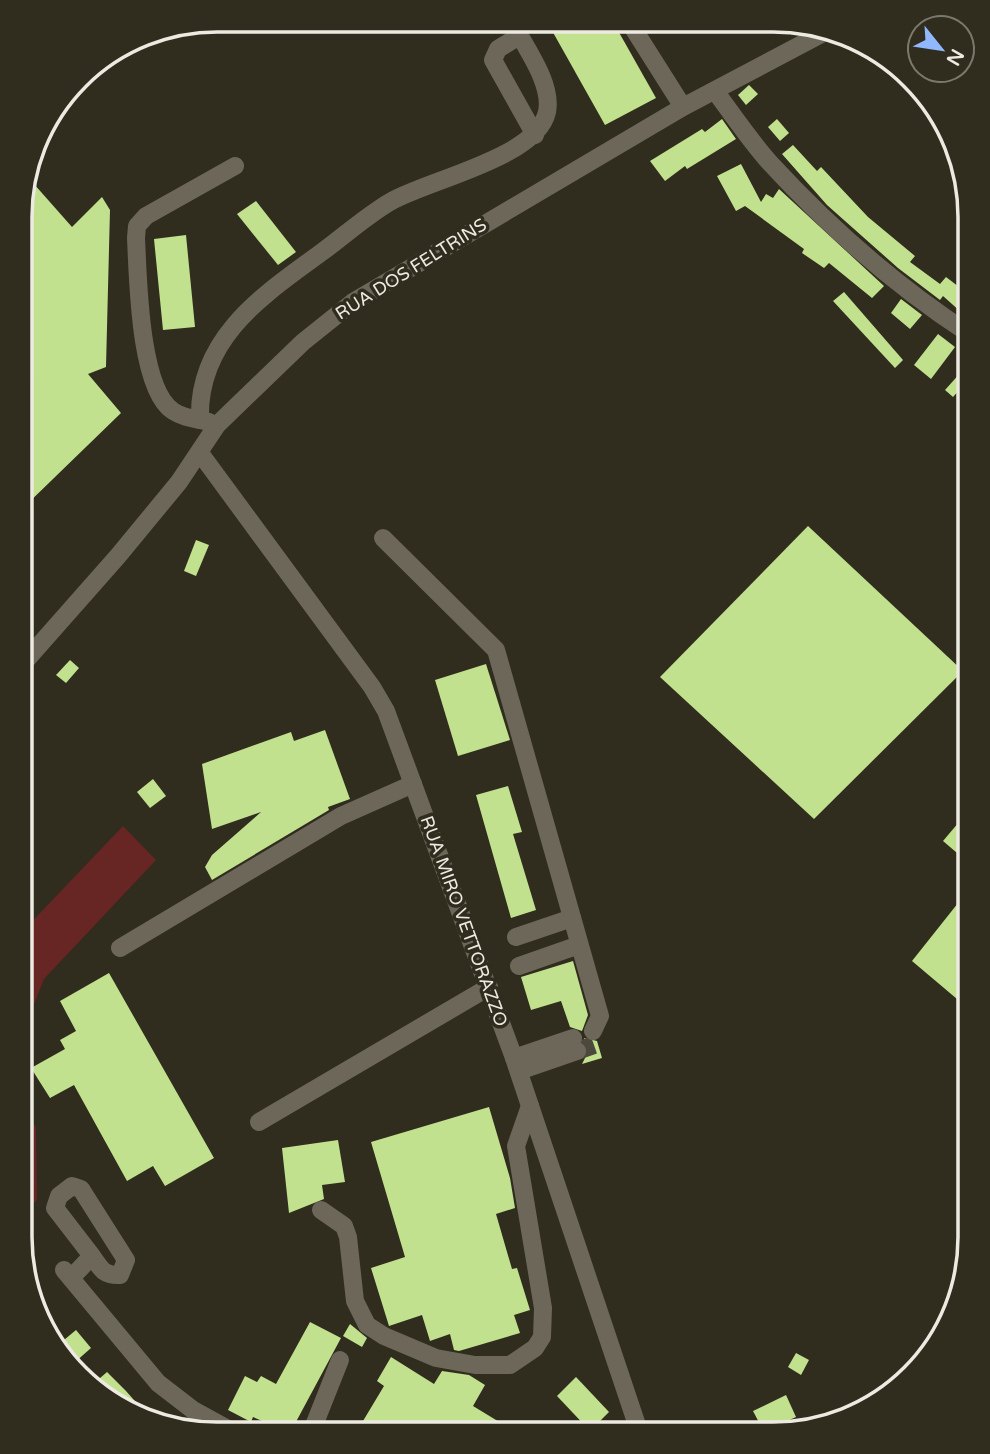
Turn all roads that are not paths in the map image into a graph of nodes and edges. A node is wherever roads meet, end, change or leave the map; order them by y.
1 (513, 31) edge
2 (517, 31) edge
3 (635, 31) edge
4 (816, 37) edge
5 (715, 92) junction
6 (683, 107) junction
7 (535, 135) junction
8 (235, 166) dead end
9 (958, 326) edge
10 (200, 419) junction
11 (217, 425) junction
12 (200, 453) junction
13 (383, 538) dead end
14 (32, 653) edge
15 (413, 784) junction
16 (572, 918) junction
17 (516, 936) dead end
18 (579, 945) junction
19 (120, 948) dead end
20 (519, 966) dead end
21 (489, 987) junction
22 (593, 1031) dead end
23 (575, 1044) tunnel mouth
24 (517, 1064) junction
25 (530, 1106) junction
26 (259, 1122) dead end
27 (321, 1210) dead end
28 (92, 1256) junction
29 (340, 1360) dead end
30 (209, 1419) junction
31 (206, 1422) edge
32 (214, 1422) edge
33 (315, 1422) edge
34 (636, 1422) edge

1 - 7 street
2 - 7 street
3 - 6 street
4 - 5 street, RUA DOS FELTRINS
5 - 6 street, RUA DOS FELTRINS
5 - 9 street
6 - 11 street, RUA DOS FELTRINS
7 - 10 street
8 - 10 street
10 - 11 street
11 - 12 street, RUA DOS FELTRINS
12 - 14 street, RUA DOS FELTRINS
12 - 15 street, RUA MIRO VETTORAZZO
13 - 16 street
15 - 19 street
15 - 21 street, RUA MIRO VETTORAZZO
16 - 17 street
16 - 18 street
18 - 20 street
18 - 22 street
21 - 24 street, RUA MIRO VETTORAZZO
21 - 26 street
23 - 24 street
24 - 25 street, RUA MIRO VETTORAZZO
25 - 27 street
25 - 34 street, RUA MIRO VETTORAZZO
28 - 28 street
28 - 30 street
29 - 33 street
30 - 31 street
30 - 32 street

